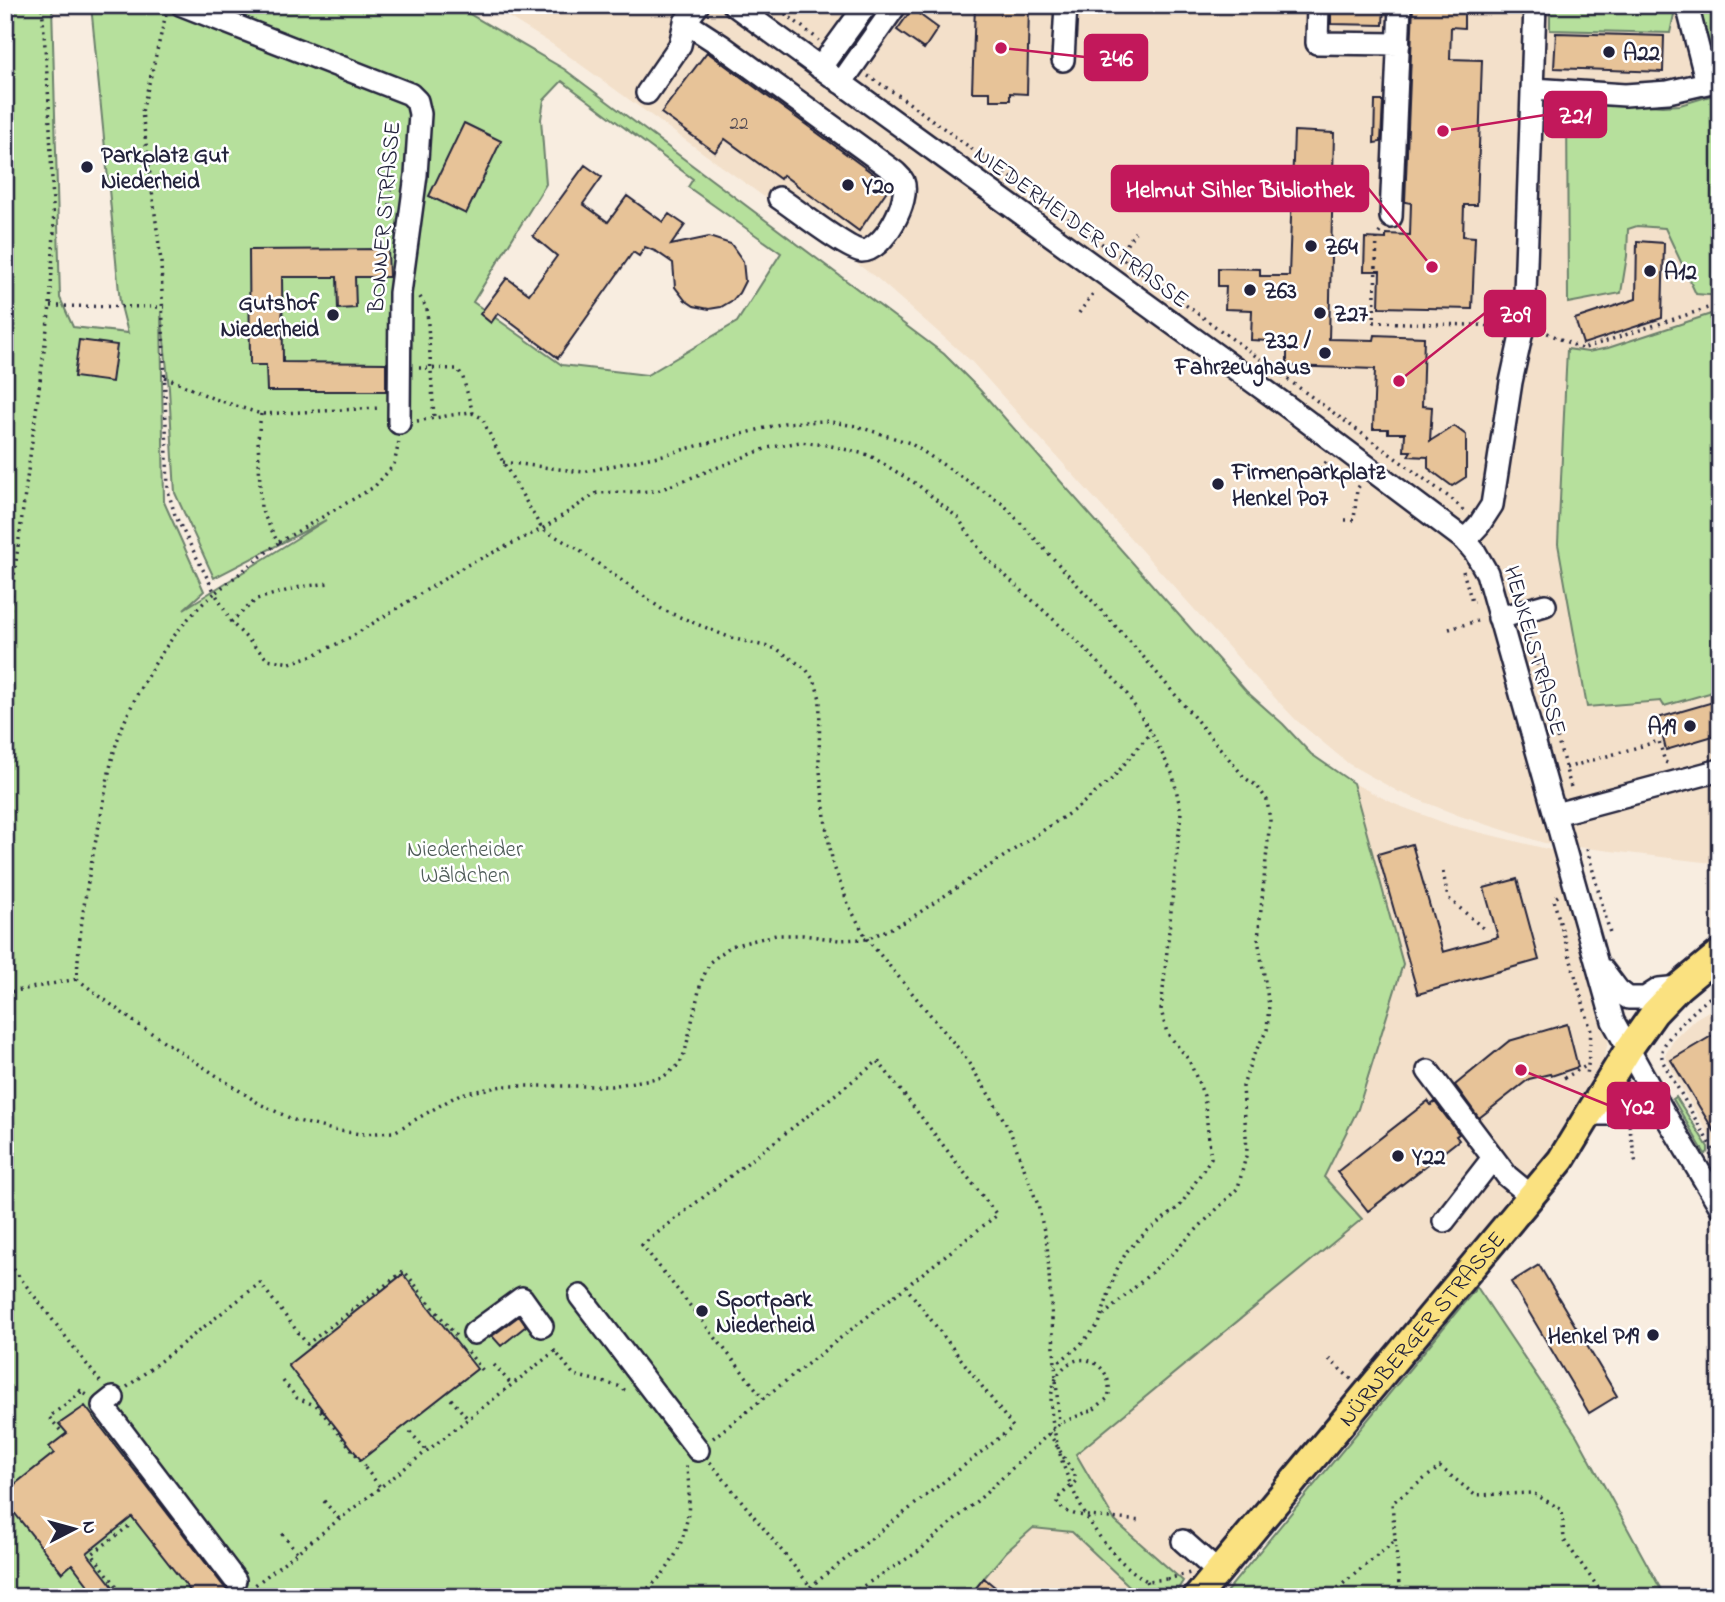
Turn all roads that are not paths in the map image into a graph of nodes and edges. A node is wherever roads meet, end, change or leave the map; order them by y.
1 (734, 5) edge
2 (866, 5) edge
3 (896, 5) edge
4 (1066, 5) edge
5 (1318, 5) edge
6 (1400, 5) edge
7 (1535, 5) edge
8 (1687, 5) edge
9 (174, 8) edge
10 (691, 14) edge
11 (1399, 44) junction
12 (826, 60) junction
13 (1063, 60) dead end
14 (846, 74) junction
15 (1713, 81) edge
16 (1533, 89) junction
17 (648, 93) dead end
18 (779, 198) dead end
19 (1391, 218) road end
20 (399, 415) road end
21 (1472, 533) junction
22 (1545, 605) dead end
23 (1499, 618) junction
24 (1720, 770) edge
25 (1556, 814) junction
26 (1720, 953) edge
27 (1598, 965) junction
28 (1679, 987) junction
29 (1628, 1050) junction
30 (1428, 1071) dead end
31 (1664, 1113) junction
32 (1588, 1114) junction
33 (1493, 1158) junction
34 (1531, 1196) junction
35 (1720, 1206) edge
36 (1444, 1221) dead end
37 (580, 1296) dead end
38 (542, 1326) dead end
39 (474, 1333) dead end
40 (113, 1398) road end
41 (695, 1454) road end
42 (1184, 1541) dead end
43 (1218, 1572) junction
44 (240, 1586) road end
45 (1197, 1597) edge

1 - 12 street, NIEDERHEIDER STRASSE
2 - 12 street
3 - 14 street
4 - 13 street
5 - 11 street
6 - 11 street
7 - 16 street
8 - 15 street
9 - 20 street, BONNER STRASSE
10 - 17 street
10 - 18 street
11 - 19 street
12 - 14 street, NIEDERHEIDER STRASSE
14 - 21 street, NIEDERHEIDER STRASSE
15 - 16 street
16 - 21 street
21 - 23 street, HENKELSTRASSE
22 - 23 street
23 - 25 street, HENKELSTRASSE
24 - 25 street
25 - 27 street, HENKELSTRASSE
26 - 28 main road, NÜRNBERGER STRASSE
27 - 28 street
27 - 29 street, HENKELSTRASSE
28 - 29 main road, NÜRNBERGER STRASSE
29 - 31 street, HENKELSTRASSE
29 - 32 main road, NÜRNBERGER STRASSE
30 - 33 street
31 - 32 street
31 - 35 street, HENKELSTRASSE
32 - 34 main road, NÜRNBERGER STRASSE
33 - 34 street
33 - 36 street
34 - 43 main road, NÜRNBERGER STRASSE
37 - 41 street
38 - 39 street
40 - 44 street
42 - 43 street
43 - 45 main road, NÜRNBERGER STRASSE

